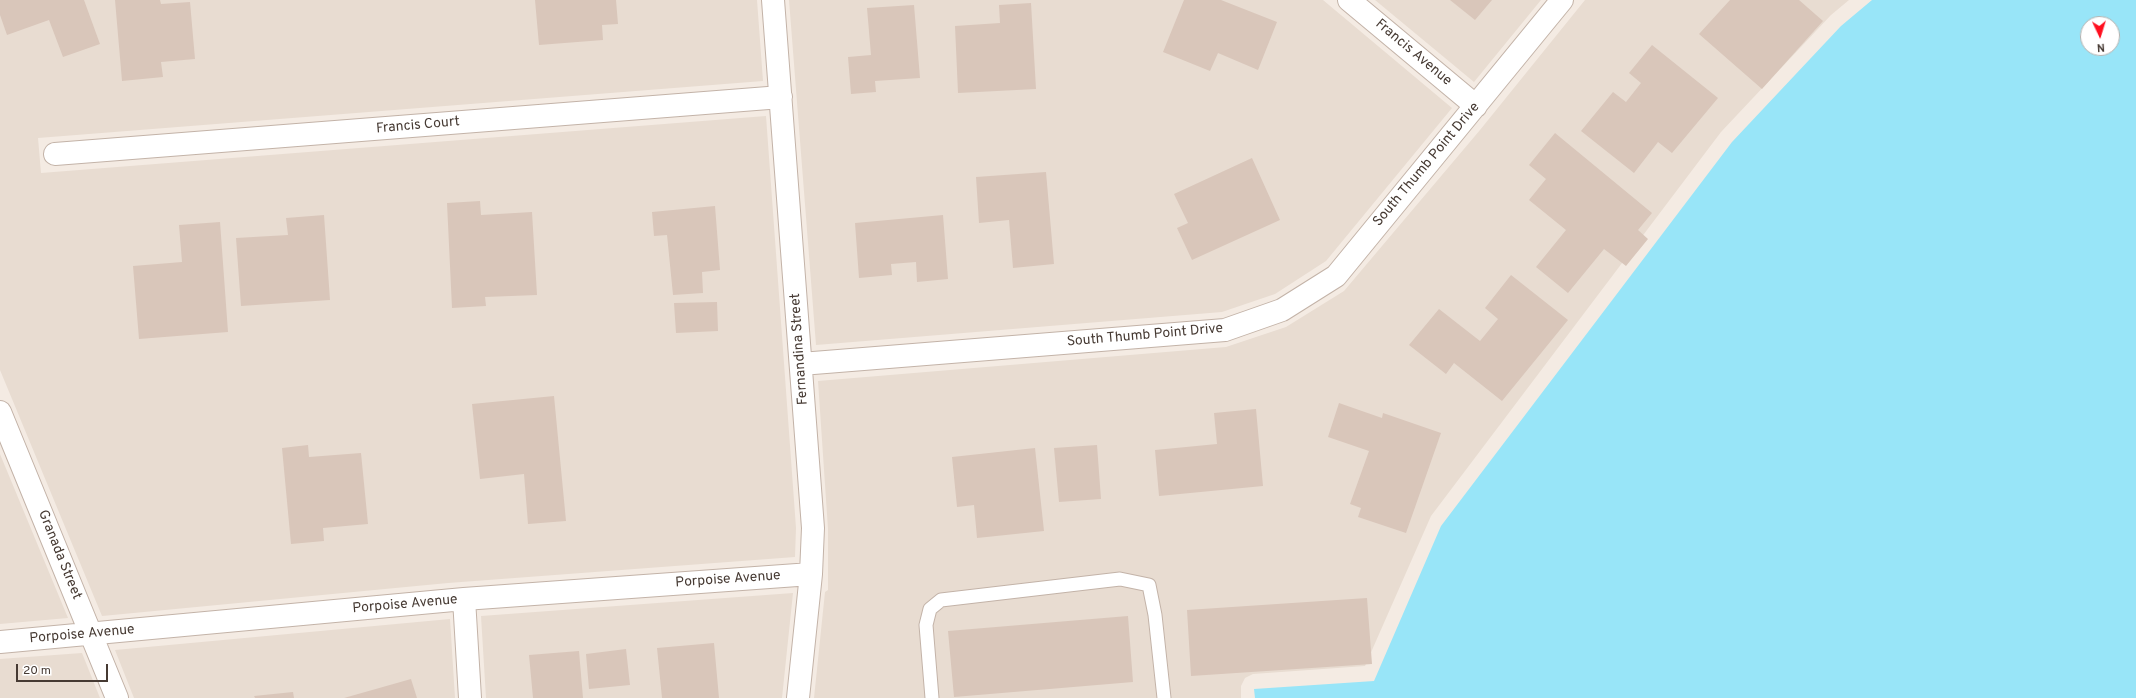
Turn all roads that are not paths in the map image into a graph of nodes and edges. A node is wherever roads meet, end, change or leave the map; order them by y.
1 (773, 0) edge
2 (1350, 0) edge
3 (1562, 0) edge
4 (781, 97) junction
5 (1476, 106) junction
6 (55, 154) dead end
7 (801, 364) junction
8 (0, 412) edge
9 (811, 574) junction
10 (464, 599) junction
11 (92, 635) junction
12 (0, 642) edge
13 (117, 698) edge
14 (470, 698) edge
15 (798, 698) edge
16 (932, 698) edge
17 (1164, 698) edge

1 - 4 street, Fernandina Street
2 - 5 street, Francis Avenue
3 - 5 street, South Thumb Point Drive
4 - 6 street, Francis Court
4 - 7 street, Fernandina Street
5 - 7 street, South Thumb Point Drive
7 - 9 street, Fernandina Street
8 - 11 street, Granada Street
9 - 10 street, Porpoise Avenue
9 - 15 street, Fernandina Street
10 - 11 street, Porpoise Avenue
10 - 14 street
11 - 12 street, Porpoise Avenue
11 - 13 street, Granada Street
16 - 17 lane

